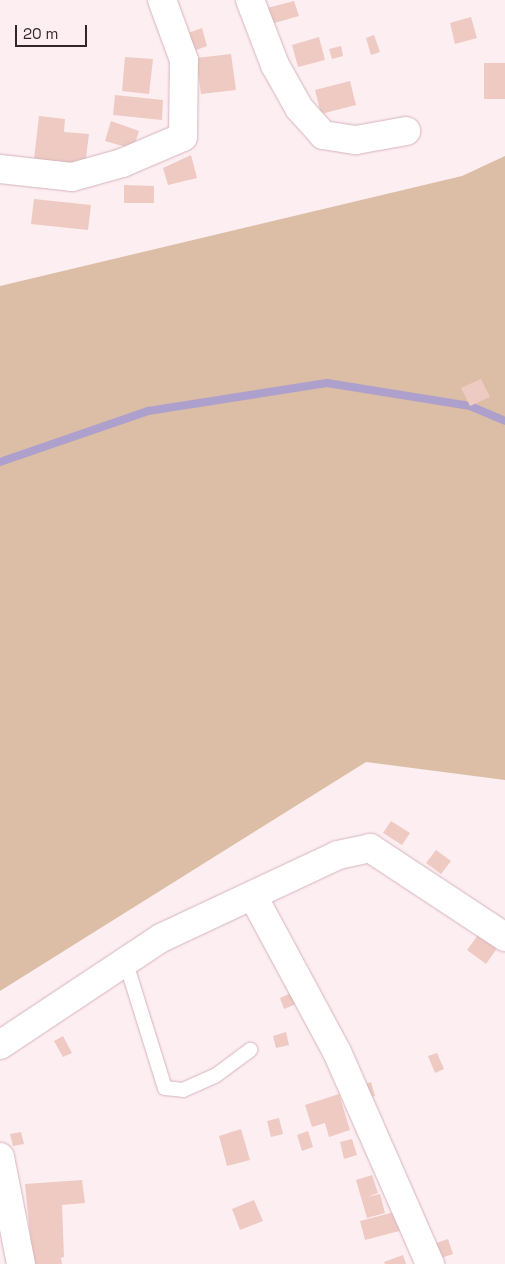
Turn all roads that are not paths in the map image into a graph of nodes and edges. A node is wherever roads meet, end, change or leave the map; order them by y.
1 (162, 0) edge
2 (250, 0) edge
3 (406, 132) dead end
4 (0, 169) edge
5 (253, 896) junction
6 (505, 936) edge
7 (126, 963) junction
8 (0, 1045) edge
9 (250, 1050) dead end
10 (0, 1157) edge
11 (21, 1264) edge
12 (430, 1264) edge

1 - 4 street
2 - 3 street
5 - 6 street
5 - 7 street
5 - 12 street
7 - 8 street
7 - 9 lane
10 - 11 street

